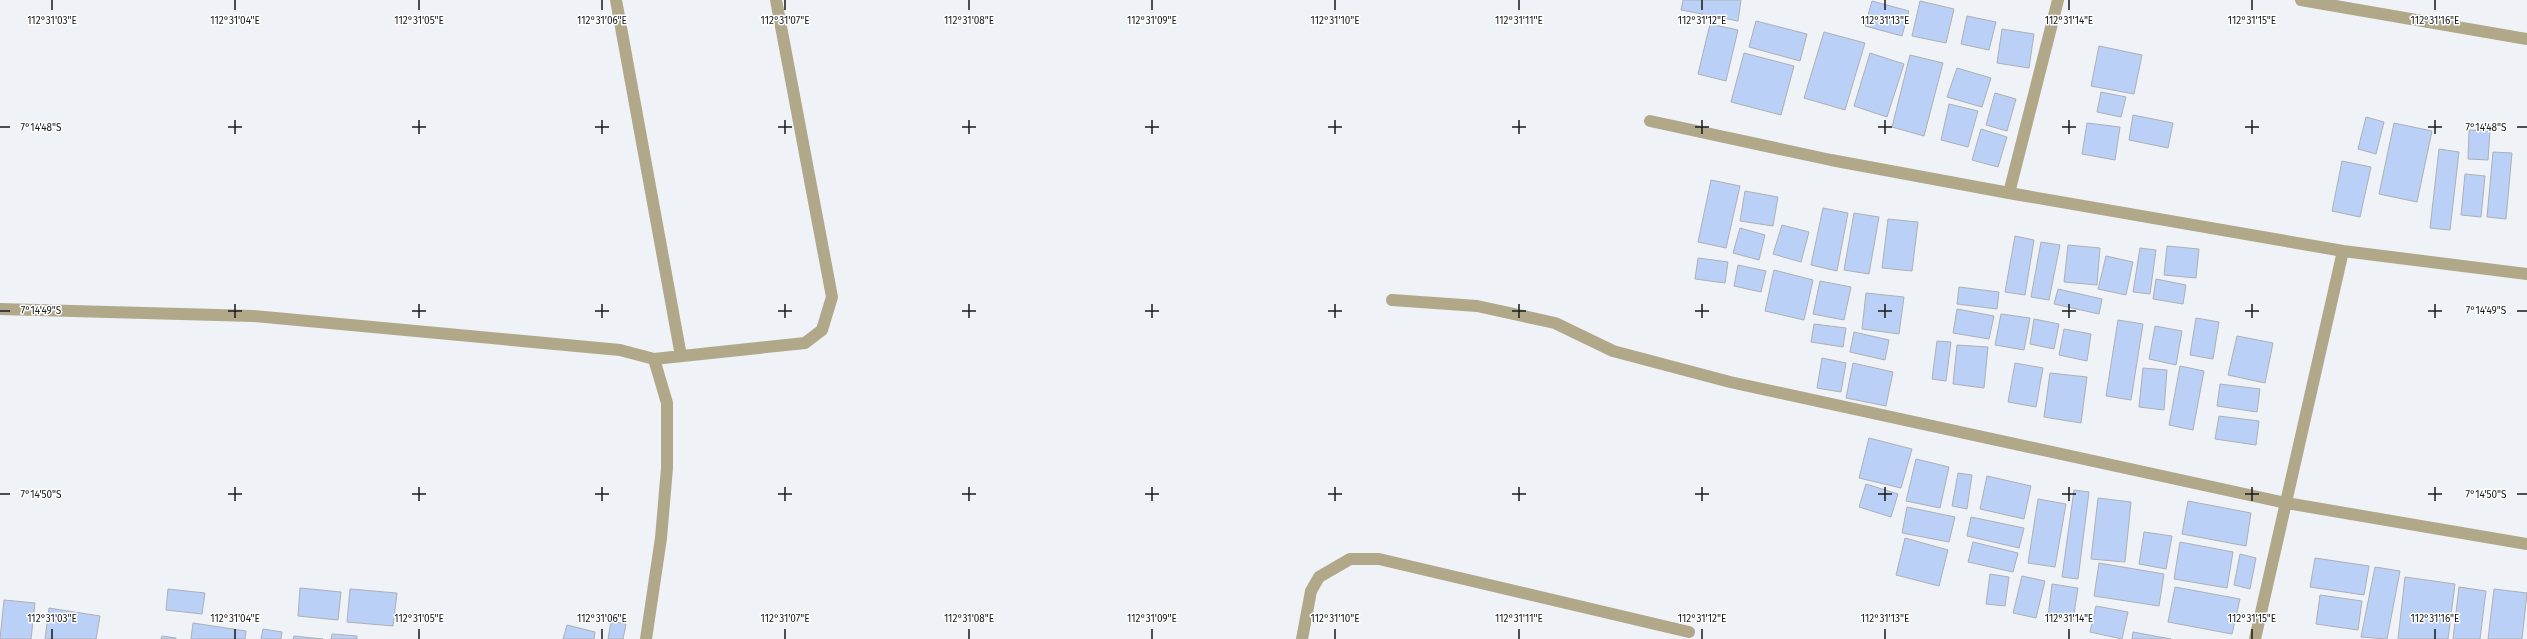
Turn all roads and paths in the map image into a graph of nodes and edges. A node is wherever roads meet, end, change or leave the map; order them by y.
1 (616, 0) edge
2 (776, 0) edge
3 (2058, 0) edge
4 (2302, 0) edge
5 (2527, 39) edge
6 (1650, 121) dead end
7 (2009, 193) junction
8 (2343, 251) junction
9 (2527, 274) edge
10 (1392, 300) dead end
11 (0, 309) edge
12 (681, 356) junction
13 (654, 359) junction
14 (2286, 503) junction
15 (2527, 544) edge
16 (1689, 632) dead end
17 (646, 639) edge
18 (1302, 639) edge
19 (2255, 639) edge

1 - 12 street
2 - 12 street
3 - 7 street
4 - 5 street
6 - 7 street
7 - 8 street
8 - 9 street
8 - 14 street
10 - 14 street
11 - 13 street
12 - 13 street
13 - 17 street
14 - 15 street
14 - 19 street
16 - 18 street

